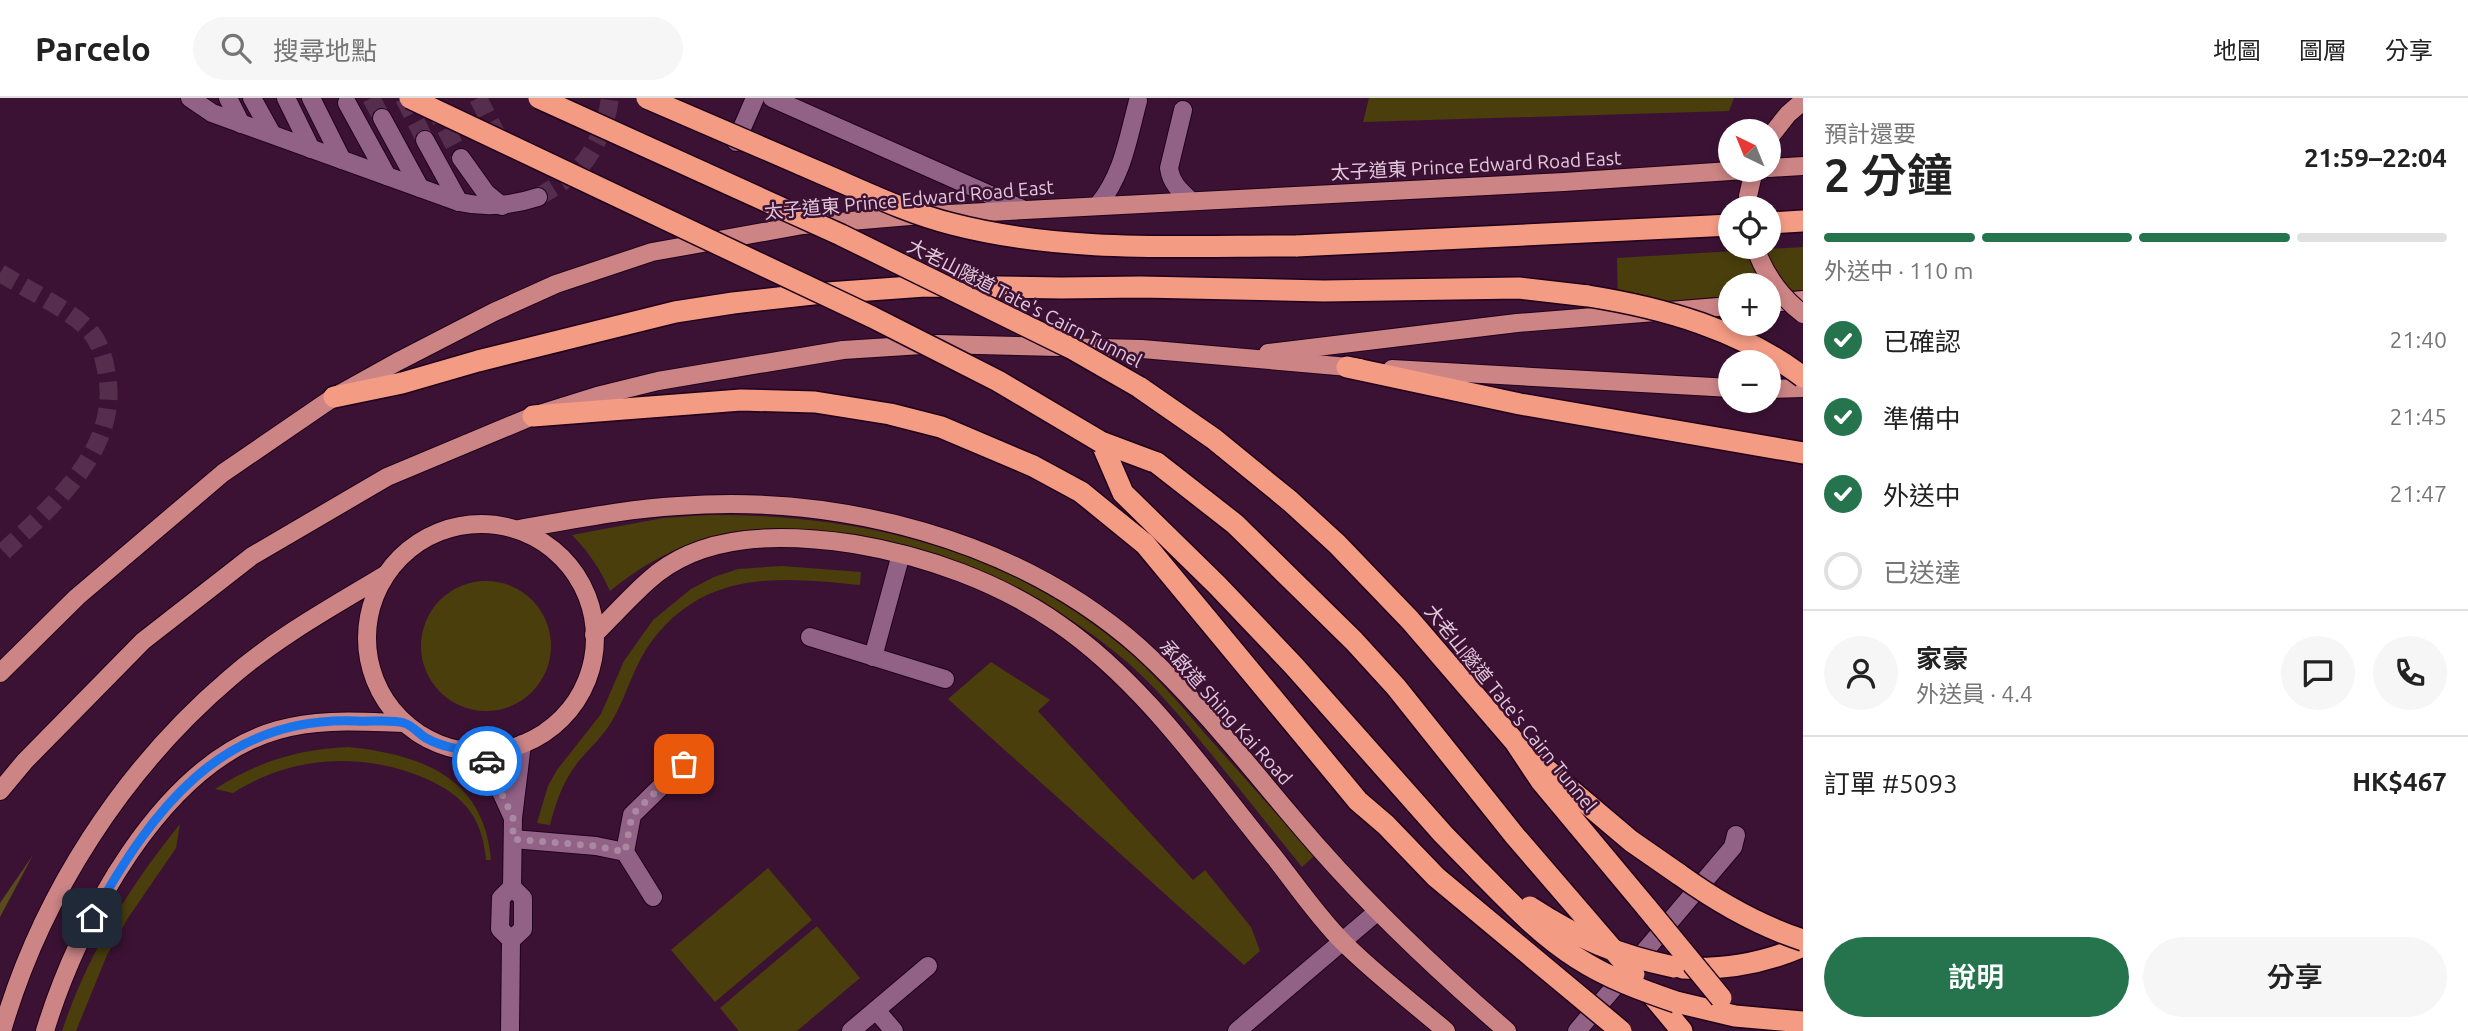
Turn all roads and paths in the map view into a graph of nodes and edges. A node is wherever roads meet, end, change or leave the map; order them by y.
1 (190, 98) edge
2 (228, 98) edge
3 (252, 98) edge
4 (286, 98) edge
5 (311, 98) edge
6 (410, 98) edge
7 (539, 98) edge
8 (648, 98) edge
9 (755, 98) edge
10 (772, 98) edge
11 (1138, 101) dead end
12 (1803, 101) edge
13 (347, 103) dead end
14 (1183, 110) dead end
15 (382, 118) tunnel mouth
16 (1782, 122) edge
17 (241, 124) junction
18 (272, 134) junction
19 (425, 139) tunnel mouth
20 (736, 142) dead end
21 (311, 149) junction
22 (461, 158) tunnel mouth
23 (342, 160) junction
24 (1803, 166) edge
25 (1782, 167) edge
26 (1718, 172) edge
27 (387, 176) junction
28 (420, 188) junction
29 (538, 197) tunnel mouth
30 (1191, 201) junction
31 (458, 202) junction
32 (1098, 205) junction
33 (502, 206) junction
34 (1022, 209) junction
35 (1803, 221) edge
36 (1781, 222) edge
37 (1718, 226) edge
38 (1761, 259) edge
39 (1803, 300) edge
40 (1781, 302) edge
41 (1718, 307) edge
42 (1803, 314) edge
43 (1230, 358) junction
44 (1347, 367) junction
45 (1803, 377) edge
46 (1718, 387) edge
47 (1803, 388) edge
48 (1781, 389) edge
49 (334, 397) junction
50 (533, 416) junction
51 (1101, 442) junction
52 (1803, 453) edge
53 (519, 529) junction
54 (901, 554) junction
55 (385, 575) junction
56 (594, 635) junction
57 (810, 637) dead end
58 (873, 657) junction
59 (0, 673) edge
60 (946, 679) dead end
61 (405, 723) junction
62 (1515, 742) junction
63 (522, 744) junction
64 (483, 752) junction
65 (684, 764) dead end
66 (0, 792) edge
67 (513, 818) junction
68 (1736, 835) dead end
69 (513, 839) junction
70 (625, 852) junction
71 (1480, 872) junction
72 (653, 897) dead end
73 (1378, 911) junction
74 (1803, 940) edge
75 (1343, 942) junction
76 (1803, 946) edge
77 (928, 966) dead end
78 (876, 1010) junction
79 (1803, 1022) edge
80 (2, 1031) edge
81 (45, 1031) edge
82 (510, 1031) edge
83 (851, 1031) edge
84 (894, 1031) edge
85 (1237, 1031) edge
86 (1446, 1031) edge
87 (1507, 1031) edge
88 (1577, 1031) edge
89 (1621, 1031) edge
90 (1682, 1031) edge
91 (1749, 1031) edge

1 - 17 street
2 - 17 street
3 - 18 street
4 - 21 street
5 - 23 street
6 - 51 highway, bridge
7 - 62 highway, 大老山隧道 Tate's Cairn Tunnel, bridge
8 - 37 highway, bridge
9 - 20 street
10 - 34 street
11 - 32 street
12 - 16 main road
13 - 27 street
14 - 30 street
15 - 28 street
17 - 18 street
18 - 21 street
19 - 31 street
21 - 23 street
22 - 33 street
23 - 27 street
24 - 25 main road
26 - 30 main road, 太子道東 Prince Edward Road East
27 - 28 street
28 - 31 street
29 - 33 street
30 - 32 main road, 太子道東 Prince Edward Road East
31 - 33 street
32 - 34 main road, 太子道東 Prince Edward Road East
34 - 49 main road, 太子道東 Prince Edward Road East
35 - 36 highway
38 - 42 main road, bridge
39 - 40 main road
41 - 43 main road
43 - 44 main road
43 - 50 main road
44 - 46 main road
44 - 52 highway
45 - 49 highway, bridge
47 - 48 main road
49 - 59 main road, 太子道東 Prince Edward Road East
50 - 66 main road
50 - 89 highway, bridge
51 - 71 highway
51 - 90 highway, bridge
53 - 55 main road
53 - 56 main road
53 - 73 main road, 承啟道 Shing Kai Road
54 - 56 main road
54 - 58 street
54 - 75 main road
55 - 61 main road
55 - 80 main road
56 - 63 main road
57 - 58 street
58 - 60 street
61 - 64 main road
61 - 81 main road
62 - 74 highway, bridge
62 - 91 highway, 大老山隧道 Tate's Cairn Tunnel, bridge
63 - 64 main road
63 - 67 street
64 - 67 street
65 - 70 street
67 - 69 street
68 - 88 street
69 - 70 street
69 - 82 street
70 - 72 street
71 - 76 highway, bridge
71 - 79 highway, bridge
73 - 75 street
73 - 87 main road, 承啟道 Shing Kai Road
75 - 85 street
75 - 86 main road
77 - 78 street
78 - 83 street
78 - 84 street

